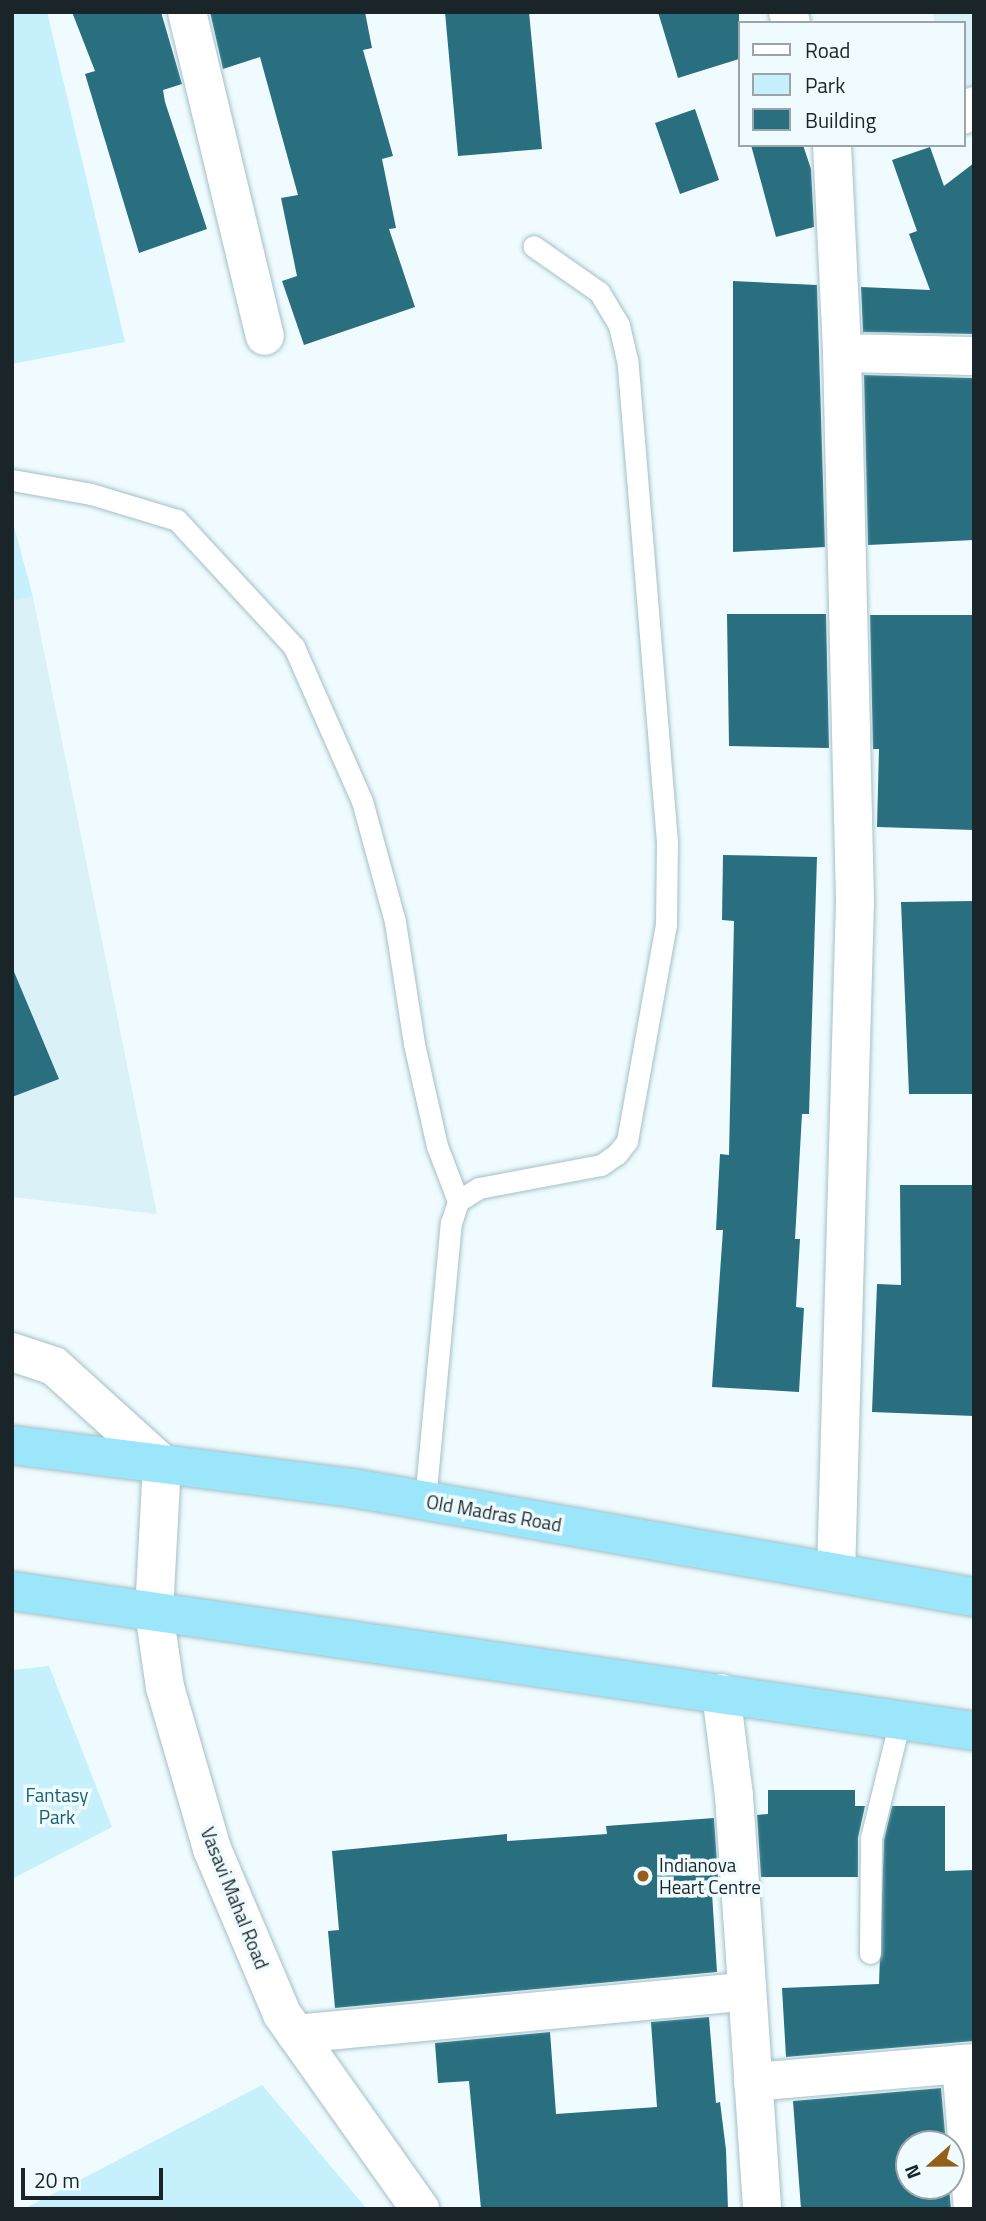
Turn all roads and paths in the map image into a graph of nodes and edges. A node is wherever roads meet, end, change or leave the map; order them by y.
1 (187, 12) edge
2 (843, 147) edge
3 (533, 246) dead end
4 (265, 336) dead end
5 (842, 353) junction
6 (974, 356) edge
7 (12, 480) edge
8 (458, 1200) junction
9 (12, 1352) edge
10 (12, 1445) edge
11 (162, 1464) junction
12 (425, 1501) junction
13 (836, 1573) junction
14 (12, 1591) edge
15 (974, 1597) edge
16 (154, 1612) junction
17 (721, 1693) junction
18 (900, 1720) junction
19 (974, 1731) edge
20 (870, 1953) dead end
21 (747, 1991) junction
22 (296, 2034) junction
23 (967, 2064) edge
24 (753, 2082) junction
25 (419, 2209) edge
26 (761, 2209) edge
27 (973, 2209) edge

1 - 4 street
2 - 5 street
3 - 8 lane
5 - 6 street
5 - 13 street
7 - 8 lane
8 - 12 lane
9 - 11 street
10 - 11 highway, Old Madras Road
11 - 12 highway, Old Madras Road
11 - 16 street, Vasavi Mahal Road
12 - 13 highway, Old Madras Road
13 - 15 highway, Old Madras Road
14 - 16 highway
16 - 17 highway
16 - 22 street, Vasavi Mahal Road
17 - 18 highway
17 - 21 street
18 - 19 highway
18 - 20 lane
21 - 22 street
21 - 24 street
22 - 25 street, Vasavi Mahal Road
23 - 24 street
23 - 27 street
24 - 26 street

